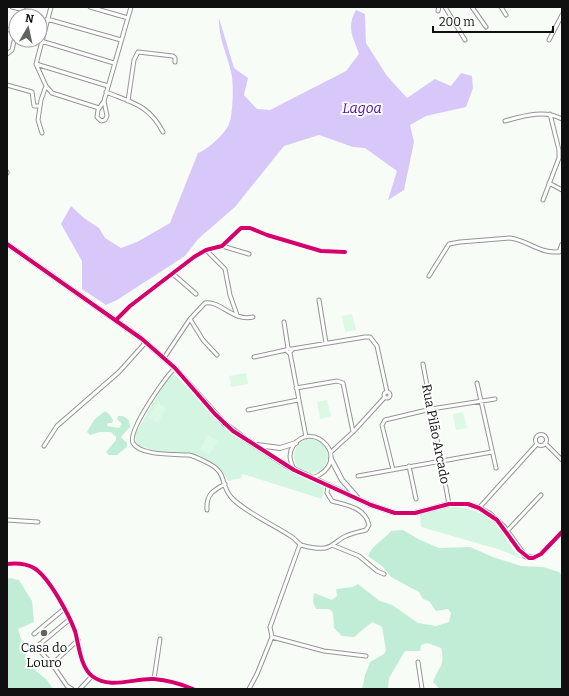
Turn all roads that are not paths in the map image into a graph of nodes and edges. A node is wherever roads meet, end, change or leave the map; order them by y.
1 (12, 7) edge
2 (24, 7) edge
3 (90, 7) edge
4 (131, 7) edge
5 (439, 7) edge
6 (445, 7) edge
7 (472, 7) edge
8 (501, 7) edge
9 (438, 11) dead end
10 (506, 15) dead end
11 (562, 17) edge
12 (128, 18) junction
13 (48, 19) edge
14 (486, 27) dead end
15 (121, 40) junction
16 (466, 40) dead end
17 (549, 40) dead end
18 (48, 43) edge
19 (39, 48) edge
20 (175, 62) dead end
21 (114, 63) junction
22 (36, 64) junction
23 (7, 85) edge
24 (46, 86) junction
25 (108, 86) junction
26 (106, 92) junction
27 (104, 101) junction
28 (128, 101) junction
29 (40, 106) junction
30 (99, 108) junction
31 (550, 114) junction
32 (562, 118) edge
33 (504, 122) dead end
34 (42, 132) dead end
35 (163, 132) dead end
36 (558, 143) junction
37 (562, 145) edge
38 (557, 166) junction
39 (562, 168) edge
40 (549, 183) junction
41 (562, 190) edge
42 (543, 200) dead end
43 (7, 244) edge
44 (562, 244) edge
45 (222, 246) junction
46 (206, 250) junction
47 (345, 252) dead end
48 (561, 252) edge
49 (249, 254) dead end
50 (173, 274) junction
51 (429, 276) dead end
52 (196, 294) dead end
53 (319, 300) dead end
54 (237, 315) junction
55 (253, 317) dead end
56 (190, 319) junction
57 (116, 320) junction
58 (284, 322) dead end
59 (146, 342) junction
60 (326, 343) junction
61 (289, 349) junction
62 (217, 355) dead end
63 (254, 357) dead end
64 (164, 358) junction
65 (423, 364) dead end
66 (175, 368) junction
67 (477, 383) dead end
68 (296, 388) junction
69 (495, 399) dead end
70 (298, 400) junction
71 (481, 402) junction
72 (432, 409) junction
73 (248, 410) dead end
74 (353, 432) junction
75 (306, 437) junction
76 (296, 443) junction
77 (545, 443) junction
78 (253, 444) junction
79 (537, 444) junction
80 (44, 446) dead end
81 (331, 452) junction
82 (492, 452) junction
83 (331, 459) junction
84 (441, 460) junction
85 (562, 460) edge
86 (409, 466) junction
87 (496, 468) dead end
88 (294, 470) junction
89 (393, 470) junction
90 (358, 476) dead end
91 (313, 478) junction
92 (225, 484) junction
93 (328, 485) junction
94 (541, 495) dead end
95 (359, 499) junction
96 (416, 499) dead end
97 (449, 504) junction
98 (479, 508) junction
99 (206, 510) dead end
100 (7, 520) edge
101 (38, 522) dead end
102 (507, 531) junction
103 (562, 532) edge
104 (300, 544) junction
105 (332, 546) junction
106 (534, 558) joint
107 (7, 564) edge
108 (384, 574) dead end
109 (64, 609) junction
110 (70, 618) junction
111 (34, 634) dead end
112 (272, 637) junction
113 (78, 640) junction
114 (160, 640) dead end
115 (366, 656) dead end
116 (418, 662) dead end
117 (52, 664) junction
118 (92, 676) junction
119 (154, 679) junction
120 (72, 689) edge
121 (80, 689) edge
122 (193, 689) edge
123 (249, 689) edge
124 (422, 689) edge

1 - 2 street
3 - 12 street
4 - 12 street
5 - 9 street
6 - 16 street
7 - 14 street
8 - 10 street
11 - 17 street
12 - 15 street
13 - 15 street
15 - 21 street
18 - 21 street
19 - 22 street
20 - 28 street
21 - 25 street
22 - 24 street
22 - 25 street
23 - 29 street
24 - 29 street
24 - 30 street
25 - 26 street
26 - 27 street
26 - 28 street
27 - 30 street
27 - 30 street
28 - 35 street
29 - 34 street
31 - 32 street
31 - 33 street
31 - 36 street
36 - 37 street
36 - 38 street
38 - 39 street
38 - 40 street
40 - 41 street
40 - 42 street
43 - 57 street
44 - 48 street
45 - 46 street
45 - 47 street
45 - 49 street
46 - 50 street
46 - 54 street
48 - 51 street
50 - 52 street
50 - 57 street
53 - 60 street
54 - 55 street
54 - 56 street
56 - 62 street
56 - 64 street
57 - 59 street
58 - 61 street
59 - 64 street
59 - 80 street
60 - 61 street
60 - 74 street
61 - 63 street
61 - 68 street
64 - 66 street
65 - 72 street, Rua Pilão Arcado
66 - 78 street
66 - 92 street
67 - 71 street
68 - 70 street
68 - 74 street
69 - 71 street
70 - 73 street
70 - 75 street
71 - 72 street
71 - 82 street
72 - 84 street, Rua Pilão Arcado
72 - 89 street
74 - 81 street
75 - 76 street
75 - 81 street
76 - 78 street
76 - 88 street
77 - 79 street
77 - 79 street
77 - 85 street
78 - 88 street
79 - 98 street
81 - 83 street
82 - 84 street
82 - 87 street
83 - 91 street
83 - 95 street
84 - 86 street
84 - 97 street, Rua Pilão Arcado
86 - 89 street
86 - 96 street
88 - 91 street
89 - 90 street
91 - 93 street
92 - 99 street
92 - 104 street
93 - 95 street
93 - 105 street
94 - 102 street
95 - 97 street
97 - 98 street
98 - 102 street
100 - 101 street
102 - 106 street
103 - 106 street
104 - 105 street
104 - 112 street
105 - 108 street
107 - 109 street
109 - 110 street
109 - 111 street
110 - 113 street
110 - 117 street
112 - 115 street
112 - 123 street
113 - 117 street
113 - 118 street
114 - 119 street
116 - 124 street
117 - 120 street
118 - 119 street
118 - 121 street
119 - 122 street

